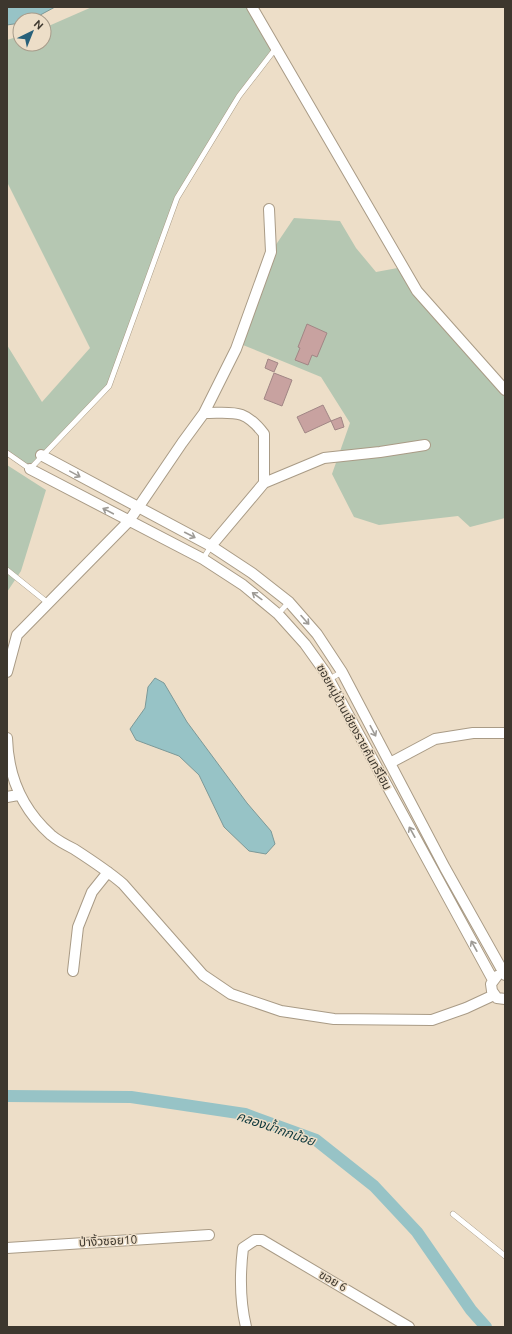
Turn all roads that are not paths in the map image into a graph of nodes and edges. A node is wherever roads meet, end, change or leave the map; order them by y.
1 (252, 7) edge
2 (276, 48) junction
3 (269, 209) dead end
4 (503, 384) edge
5 (204, 414) junction
6 (425, 445) dead end
7 (7, 454) edge
8 (41, 455) junction
9 (30, 469) junction
10 (264, 483) junction
11 (138, 508) junction
12 (129, 522) junction
13 (211, 546) junction
14 (203, 559) junction
15 (7, 570) edge
16 (289, 602) junction
17 (48, 604) junction
18 (278, 614) junction
19 (7, 672) edge
20 (342, 672) junction
21 (328, 680) junction
22 (505, 733) edge
23 (7, 738) edge
24 (390, 763) junction
25 (18, 795) junction
26 (7, 797) edge
27 (445, 868) junction
28 (108, 872) junction
29 (434, 873) junction
30 (73, 971) dead end
31 (505, 975) edge
32 (493, 980) junction
33 (494, 995) junction
34 (505, 999) edge
35 (454, 1214) dead end
36 (209, 1235) dead end
37 (7, 1248) edge
38 (505, 1256) edge
39 (246, 1327) edge
40 (409, 1327) edge

1 - 2 street
2 - 4 street
2 - 8 lane
3 - 5 street
5 - 10 street
5 - 11 street
6 - 10 street
7 - 9 lane
8 - 9 lane
8 -> 11 street
12 -> 9 street, ซอยหมู่บ้านเชียงรายคันทรีโฮม
10 - 13 street
11 - 12 street
11 -> 13 street
12 - 14 street, ซอยหมู่บ้านเชียงรายคันทรีโฮม
12 - 17 street
13 - 14 lane
13 - 16 street
18 -> 14 street, ซอยหมู่บ้านเชียงรายคันทรีโฮม
15 - 17 lane
16 - 18 lane
16 -> 20 street
17 - 19 street
18 - 21 street, ซอยหมู่บ้านเชียงรายคันทรีโฮม
20 - 21 lane
20 -> 24 street
29 -> 21 street, ซอยหมู่บ้านเชียงรายคันทรีโฮม
22 - 24 street
23 - 25 street
24 - 27 street
25 - 26 street
25 - 28 street
27 - 29 lane
27 - 31 street
28 - 30 street
28 - 33 street
32 -> 29 street, ซอยหมู่บ้านเชียงรายคันทรีโฮม
31 - 32 street
32 - 33 street
33 - 34 street
35 - 38 lane
36 - 37 street, ป่างิ้วซอย10
39 - 40 street, ฃอย 6

